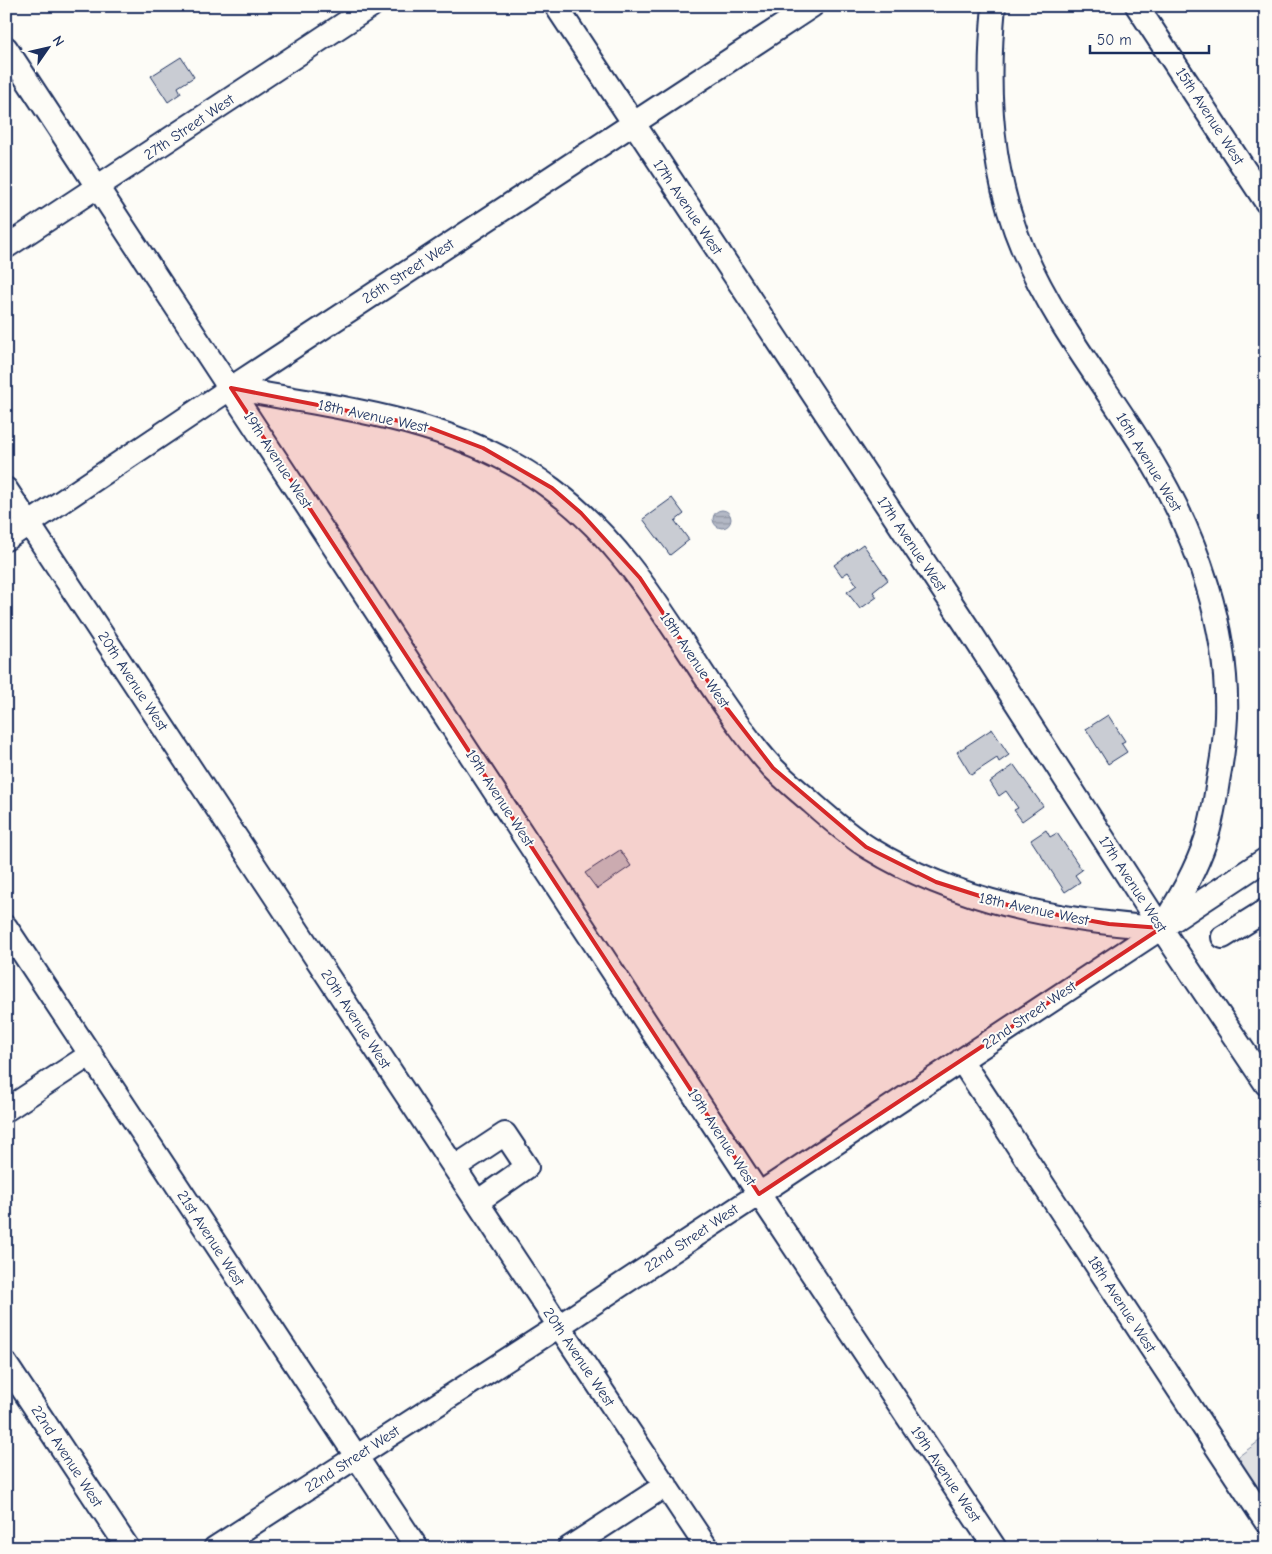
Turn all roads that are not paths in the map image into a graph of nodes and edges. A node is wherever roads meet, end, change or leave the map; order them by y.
1 (371, 6) edge
2 (556, 6) edge
3 (812, 6) edge
4 (994, 6) edge
5 (1137, 6) edge
6 (6, 48) edge
7 (632, 124) junction
8 (98, 187) junction
9 (1266, 202) edge
10 (6, 247) edge
11 (231, 388) junction
12 (6, 489) edge
13 (29, 524) junction
14 (6, 538) edge
15 (1266, 859) edge
16 (1266, 910) edge
17 (6, 928) edge
18 (1161, 928) junction
19 (1223, 937) dead end
20 (91, 1054) junction
21 (961, 1060) junction
22 (1266, 1084) edge
23 (6, 1110) edge
24 (454, 1167) junction
25 (759, 1194) junction
26 (477, 1202) junction
27 (559, 1326) junction
28 (6, 1364) edge
29 (356, 1457) junction
30 (666, 1485) junction
31 (1266, 1522) edge
32 (128, 1548) edge
33 (215, 1548) edge
34 (417, 1548) edge
35 (569, 1548) edge
36 (707, 1548) edge
37 (995, 1548) edge

1 - 8 street, 27th Street West
2 - 7 street, 17th Avenue West
3 - 7 street, 26th Street West
4 - 18 street, 16th Avenue West
5 - 9 street, 15th Avenue West
6 - 8 street, 19th Avenue West
7 - 11 street, 26th Street West
7 - 18 street, 17th Avenue West
8 - 10 street, 27th Street West
8 - 11 street, 19th Avenue West
11 - 13 street, 26th Street West
11 - 18 street, 18th Avenue West
11 - 25 street, 19th Avenue West
12 - 13 street, 20th Avenue West
13 - 14 street, 26th Street West
13 - 24 street, 20th Avenue West
15 - 18 street, 22nd Street West
16 - 19 street
17 - 20 street, 21st Avenue West
18 - 21 street, 22nd Street West
18 - 22 street, 17th Avenue West
20 - 23 street
20 - 29 street, 21st Avenue West
21 - 25 street, 22nd Street West
21 - 31 street, 18th Avenue West
24 - 26 street, 20th Avenue West
24 - 26 street
25 - 27 street, 22nd Street West
25 - 37 street, 19th Avenue West
26 - 27 street, 20th Avenue West
27 - 29 street, 22nd Street West
27 - 30 street, 20th Avenue West
28 - 32 street, 22nd Avenue West
29 - 33 street, 22nd Street West
29 - 34 street, 21st Avenue West
30 - 35 street
30 - 36 street, 20th Avenue West

